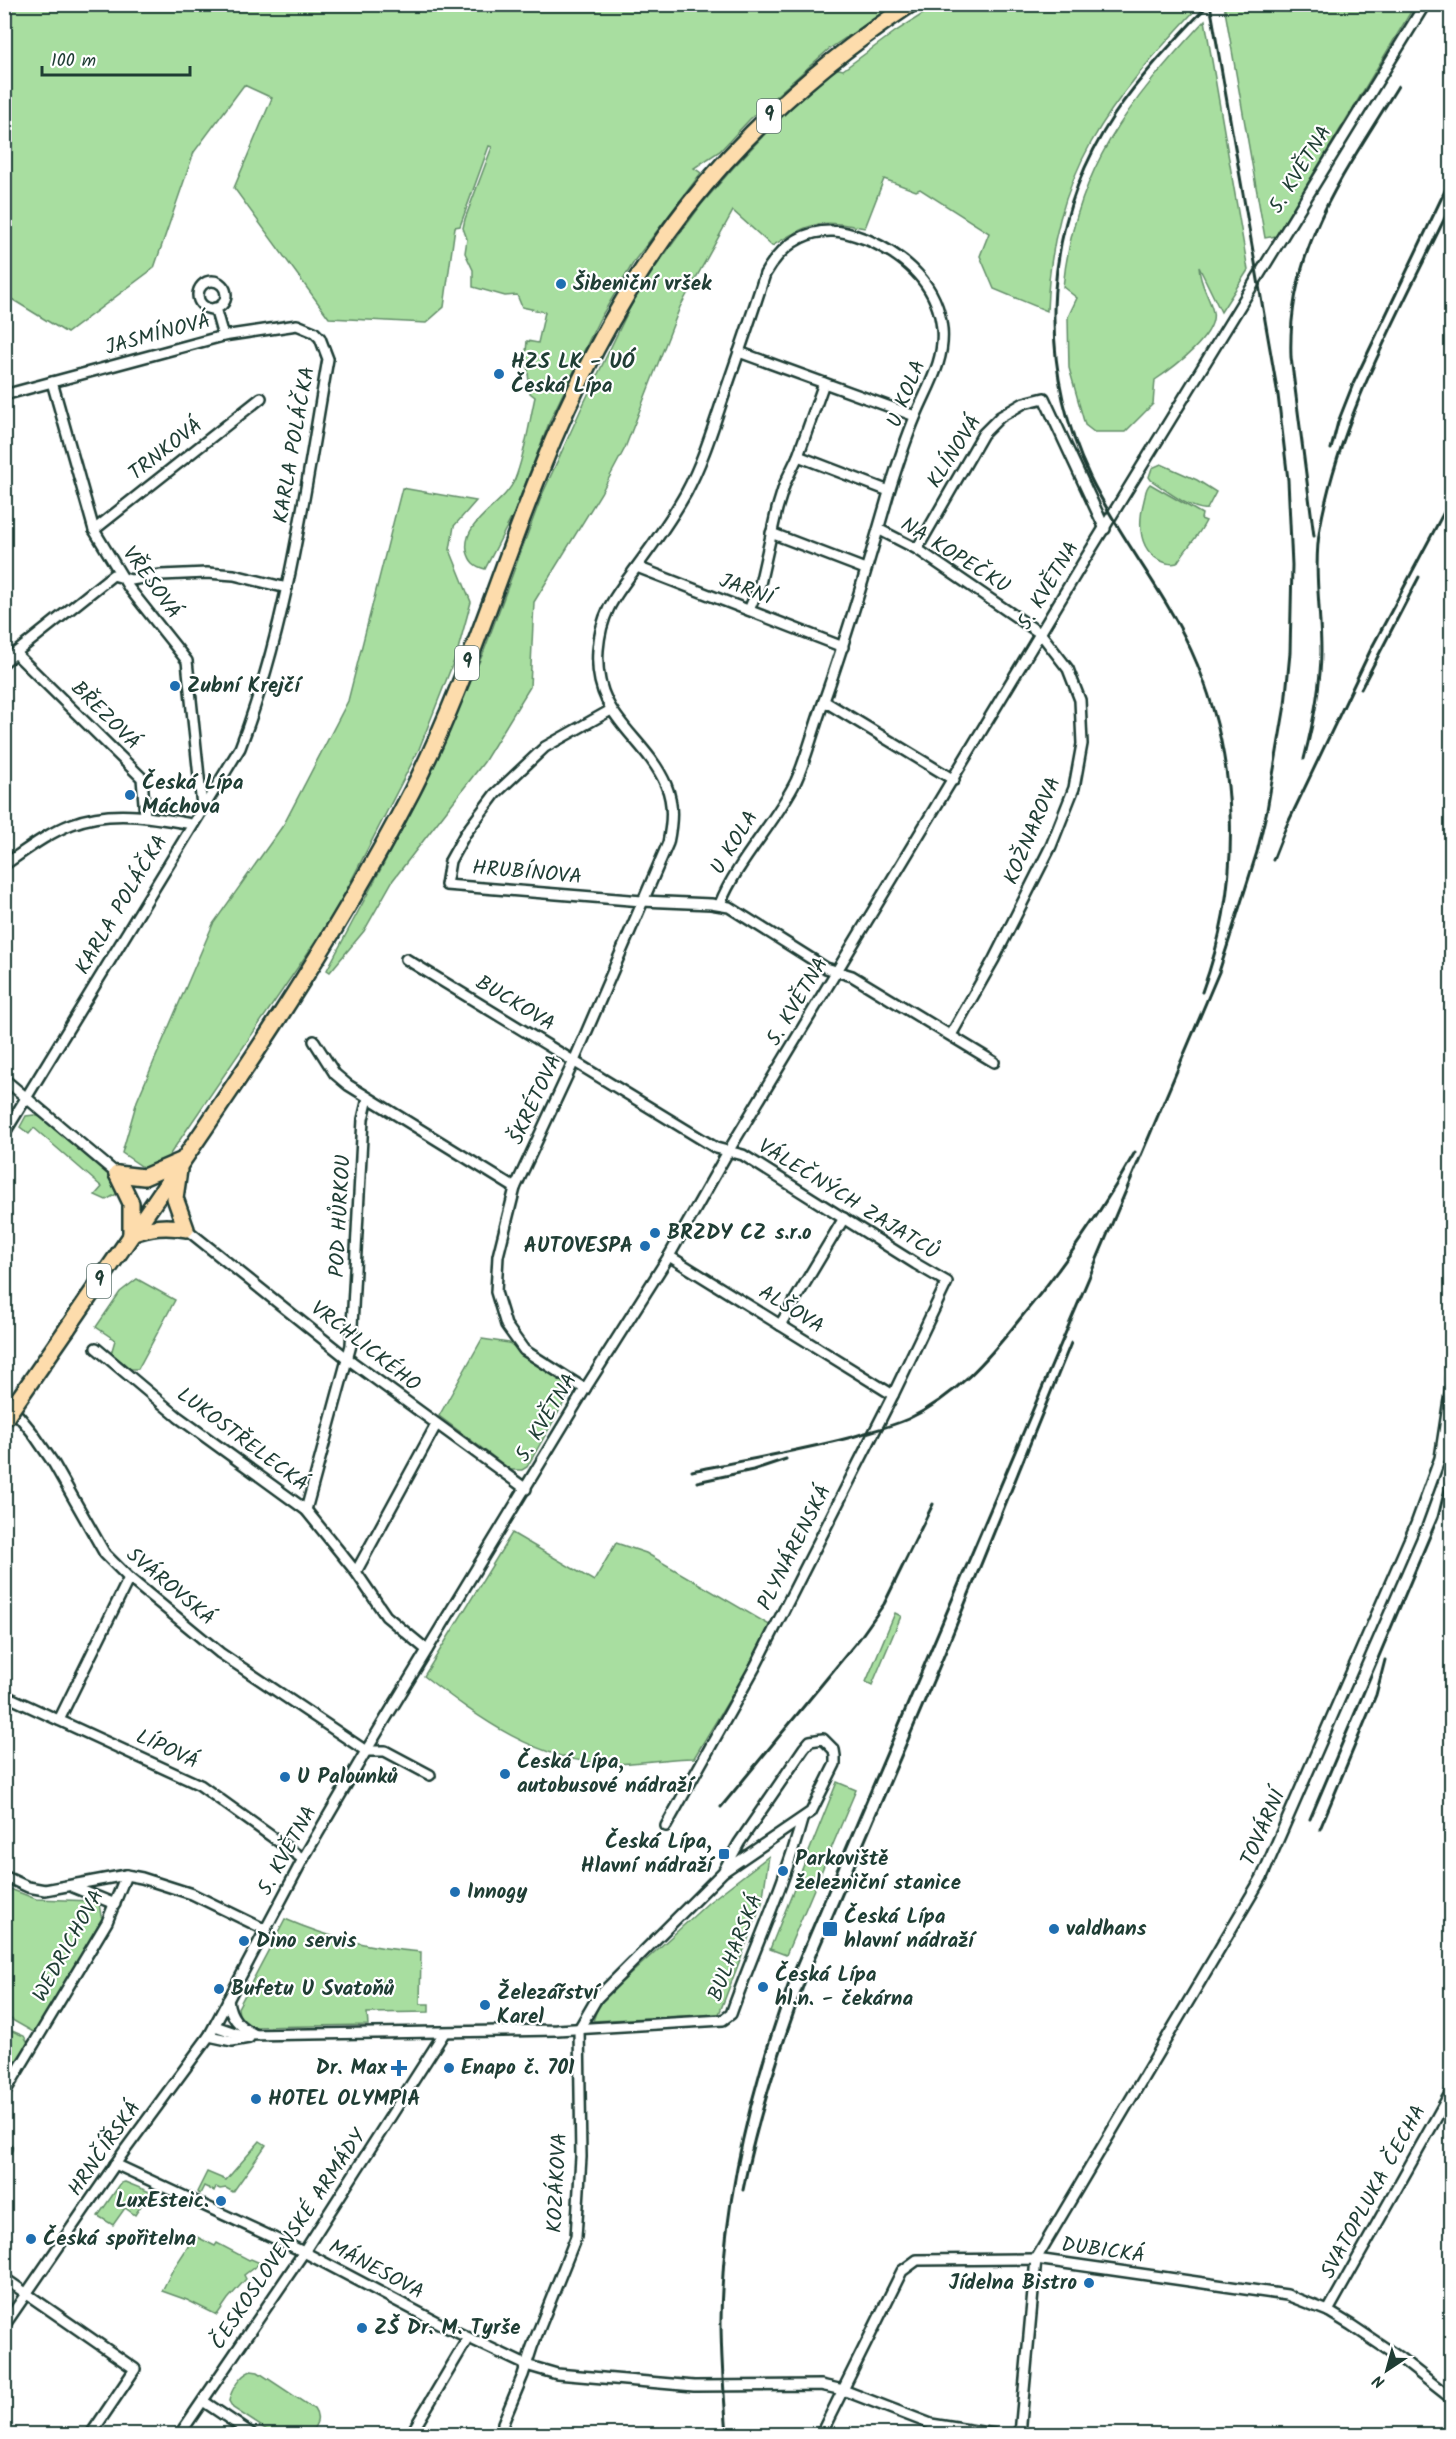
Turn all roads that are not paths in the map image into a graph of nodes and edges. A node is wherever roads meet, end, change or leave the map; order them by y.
1 (911, 4) edge
2 (1425, 4) edge
3 (215, 308) dead end
4 (223, 336) junction
5 (320, 338) joint
6 (739, 352) junction
7 (52, 382) junction
8 (824, 383) junction
9 (4, 395) edge
10 (261, 398) dead end
11 (915, 416) junction
12 (798, 456) junction
13 (889, 491) junction
14 (1105, 529) junction
15 (94, 530) junction
16 (880, 530) junction
17 (771, 533) junction
18 (917, 549) junction
19 (637, 567) junction
20 (866, 569) junction
21 (123, 578) junction
22 (287, 588) junction
23 (749, 610) junction
24 (1041, 634) junction
25 (843, 647) junction
26 (15, 653) junction
27 (4, 662) edge
28 (824, 702) junction
29 (611, 710) junction
30 (954, 780) junction
31 (670, 800) joint
32 (202, 806) junction
33 (145, 816) junction
34 (192, 824) junction
35 (4, 865) edge
36 (642, 901) junction
37 (720, 904) junction
38 (406, 959) dead end
39 (837, 971) junction
40 (951, 1035) junction
41 (314, 1041) dead end
42 (574, 1061) junction
43 (994, 1062) dead end
44 (4, 1079) edge
45 (27, 1098) junction
46 (368, 1098) junction
47 (4, 1134) edge
48 (729, 1150) junction
49 (181, 1161) junction
50 (117, 1174) junction
51 (515, 1188) junction
52 (844, 1218) junction
53 (186, 1229) junction
54 (131, 1234) junction
55 (669, 1256) junction
56 (947, 1282) joint
57 (780, 1324) junction
58 (96, 1348) dead end
59 (348, 1359) junction
60 (1452, 1380) edge
61 (585, 1389) junction
62 (893, 1395) junction
63 (4, 1398) edge
64 (4, 1420) edge
65 (436, 1425) junction
66 (526, 1489) junction
67 (306, 1510) junction
68 (356, 1572) junction
69 (129, 1578) junction
70 (427, 1650) junction
71 (4, 1695) edge
72 (59, 1720) junction
73 (366, 1752) junction
74 (430, 1775) dead end
75 (802, 1820) junction
76 (666, 1826) dead end
77 (303, 1859) junction
78 (723, 1872) junction
79 (126, 1875) junction
80 (4, 1876) edge
81 (71, 1886) junction
82 (115, 1904) junction
83 (266, 1930) junction
84 (228, 2000) junction
85 (215, 2026) junction
86 (579, 2029) junction
87 (444, 2032) junction
88 (257, 2035) junction
89 (209, 2036) junction
90 (1452, 2090) edge
91 (4, 2094) edge
92 (115, 2164) junction
93 (304, 2252) junction
94 (1036, 2259) junction
95 (4, 2278) edge
96 (27, 2294) junction
97 (1328, 2311) junction
98 (4, 2326) edge
99 (468, 2338) junction
100 (526, 2365) junction
101 (843, 2390) junction
102 (1451, 2399) edge
103 (203, 2401) junction
104 (92, 2434) edge
105 (180, 2434) edge
106 (252, 2434) edge
107 (411, 2434) edge
108 (503, 2434) edge
109 (821, 2434) edge
110 (994, 2434) edge
111 (1020, 2434) edge

1 - 49 main road, 9
2 - 14 street, 5. KVĚTNA
3 - 4 street
4 - 5 street, JASMÍNOVÁ
4 - 7 street, JASMÍNOVÁ
5 - 22 street, KARLA POLÁČKA
6 - 8 street
6 - 11 street, U KOLA
6 - 19 street, U KOLA
7 - 9 street, JASMÍNOVÁ
7 - 15 street, VŘESOVÁ
8 - 11 street
8 - 12 street
10 - 15 street, TRNKOVÁ
11 - 13 street, U KOLA
12 - 13 street
12 - 17 street
13 - 16 street, U KOLA
14 - 18 street, KLÍNOVÁ
14 - 24 street, 5. KVĚTNA
15 - 21 street, VŘESOVÁ
16 - 18 street, NA KOPEČKU
16 - 20 street, U KOLA
17 - 20 street
17 - 23 street
18 - 24 street, NA KOPEČKU
19 - 23 street, JARNÍ
19 - 29 street, U KOLA
20 - 25 street, U KOLA
21 - 22 street
21 - 26 street
21 - 32 street, VŘESOVÁ
22 - 32 street, KARLA POLÁČKA
23 - 25 street, JARNÍ
24 - 30 street, 5. KVĚTNA
24 - 40 street, KOŽNAROVA
25 - 28 street, U KOLA
26 - 27 street
26 - 33 street, BŘEZOVÁ
28 - 30 street
28 - 37 street, U KOLA
29 - 31 street, U KOLA
29 - 36 street, HRUBÍNOVA
30 - 39 street, 5. KVĚTNA
31 - 36 street, ŠKRÉTOVA
32 - 34 street, KARLA POLÁČKA
33 - 34 street
33 - 35 street
34 - 45 street, KARLA POLÁČKA
36 - 37 street, HRUBÍNOVA
36 - 42 street, ŠKRÉTOVA
37 - 39 street, HRUBÍNOVA
38 - 42 street, BUCKOVA
39 - 40 street, HRUBÍNOVA
39 - 48 street, 5. KVĚTNA
40 - 43 street, HRUBÍNOVA
41 - 46 street
42 - 48 street, BUCKOVA
42 - 51 street, ŠKRÉTOVA
44 - 45 street
45 - 47 street, KARLA POLÁČKA
45 - 50 street
46 - 51 street
46 - 59 street, POD HŮRKOU
48 - 52 street, VÁLEČNÝCH ZAJATCŮ
48 - 55 street, 5. KVĚTNA
49 - 50 main road
49 - 53 main road
49 - 54 main road, 9
50 - 54 main road
51 - 61 street, ŠKRÉTOVA
52 - 56 street, VÁLEČNÝCH ZAJATCŮ
52 - 57 street
53 - 54 main road
53 - 59 street, VRCHLICKÉHO
54 - 64 main road, 9, bridge
55 - 57 street, ALŠOVA
55 - 61 street, 5. KVĚTNA
56 - 62 street, PLYNÁRENSKÁ
57 - 62 street, ALŠOVA
58 - 67 street, LUKOSTŘELECKÁ
59 - 65 street, VRCHLICKÉHO
59 - 67 street, POD HŮRKOU
60 - 94 street, TOVÁRNÍ
61 - 66 street, 5. KVĚTNA
62 - 76 street, PLYNÁRENSKÁ
63 - 69 street, SVÁROVSKÁ
65 - 66 street, VRCHLICKÉHO
65 - 68 street
66 - 70 street, 5. KVĚTNA
67 - 68 street, LUKOSTŘELECKÁ
68 - 70 street, LUKOSTŘELECKÁ
69 - 72 street
69 - 73 street, SVÁROVSKÁ
70 - 73 street, 5. KVĚTNA
71 - 72 street, LÍPOVÁ
72 - 77 street, LÍPOVÁ
73 - 74 street
73 - 77 street, 5. KVĚTNA
75 - 78 street, BULHARSKÁ
75 - 78 street, BULHARSKÁ
75 - 86 street, BULHARSKÁ
77 - 83 street, 5. KVĚTNA
78 - 86 street, BULHARSKÁ
79 - 81 street
79 - 82 street, WEDRICHOVA
79 - 83 street
80 - 81 street
81 - 82 street
82 - 91 street, WEDRICHOVA
83 - 84 street, 5. KVĚTNA
84 - 85 street, 5. KVĚTNA
84 - 88 street
85 - 88 street, BULHARSKÁ
85 - 89 street, HRNČÍŘSKÁ
86 - 87 street, BULHARSKÁ
86 - 100 street, KOZÁKOVA
87 - 88 street, BULHARSKÁ
87 - 93 street, ČESKOSLOVENSKÉ ARMÁDY
88 - 89 street, BULHARSKÁ
89 - 92 street, HRNČÍŘSKÁ
90 - 97 street, SVATOPLUKA ČECHA
92 - 93 street, MÁNESOVA
92 - 96 street, HRNČÍŘSKÁ
93 - 99 street, MÁNESOVA
93 - 103 street, ČESKOSLOVENSKÉ ARMÁDY
94 - 97 street, DUBICKÁ
94 - 101 street, DUBICKÁ
94 - 111 street
95 - 96 street
96 - 98 street, HRNČÍŘSKÁ
96 - 104 street
97 - 102 street, DUBICKÁ
99 - 100 street, MÁNESOVA
99 - 107 street
100 - 101 street, MÁNESOVA
100 - 108 street, KOZÁKOVA
101 - 109 street, DUBICKÁ
101 - 110 street, MÁNESOVA
103 - 105 street, ČESKOSLOVENSKÉ ARMÁDY
103 - 106 street

